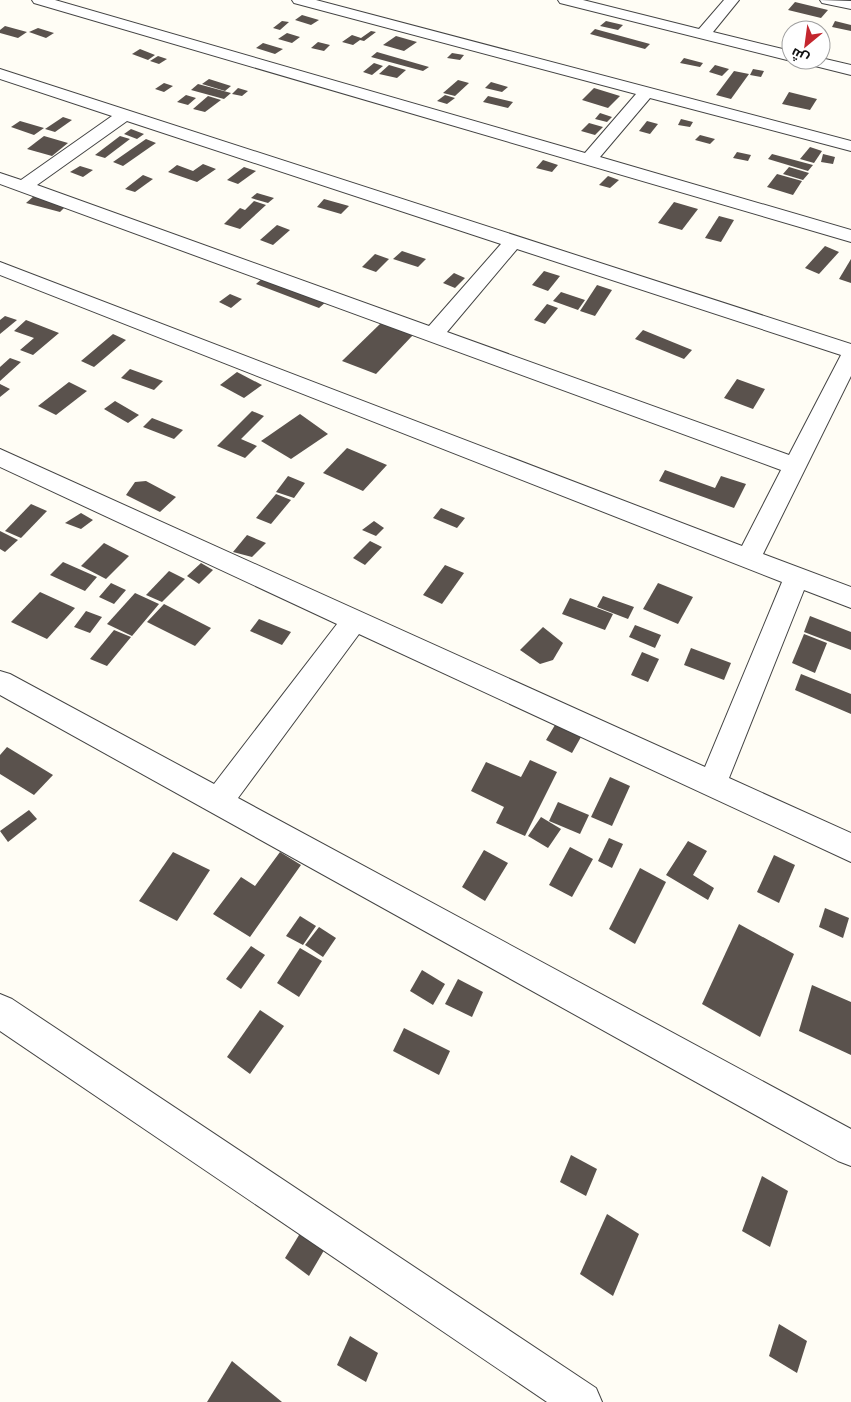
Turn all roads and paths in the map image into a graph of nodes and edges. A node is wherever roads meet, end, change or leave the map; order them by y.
1 (39, 0) edge
2 (299, 0) edge
3 (565, 0) edge
4 (732, 0) edge
5 (827, 0) edge
6 (851, 6) edge
7 (703, 34) junction
8 (781, 54) edge
9 (831, 65) edge
10 (851, 70) edge
11 (0, 74) edge
12 (646, 92) junction
13 (125, 115) junction
14 (851, 146) edge
15 (588, 160) junction
16 (0, 178) edge
17 (24, 186) junction
18 (851, 236) edge
19 (514, 241) junction
20 (0, 268) edge
21 (433, 334) junction
22 (851, 351) edge
23 (851, 355) edge
24 (0, 457) edge
25 (795, 466) junction
26 (748, 558) junction
27 (797, 577) junction
28 (851, 598) edge
29 (355, 620) junction
30 (0, 682) edge
31 (712, 784) junction
32 (218, 802) junction
33 (851, 848) edge
34 (0, 1011) edge
35 (851, 1148) edge
36 (582, 1402) edge

1 - 15 street
2 - 12 street
3 - 7 street
4 - 7 street
5 - 6 street
7 - 8 street
9 - 10 street
11 - 13 street
12 - 14 street
12 - 15 street
13 - 17 street
13 - 19 street
15 - 18 street
16 - 17 street
17 - 21 street
19 - 21 street
19 - 22 street
20 - 26 street
21 - 25 street
23 - 25 street
24 - 29 street
25 - 26 street
26 - 27 street
27 - 28 street
27 - 31 street
29 - 31 street
29 - 32 street
30 - 32 street
31 - 33 street
32 - 35 street
34 - 36 street

